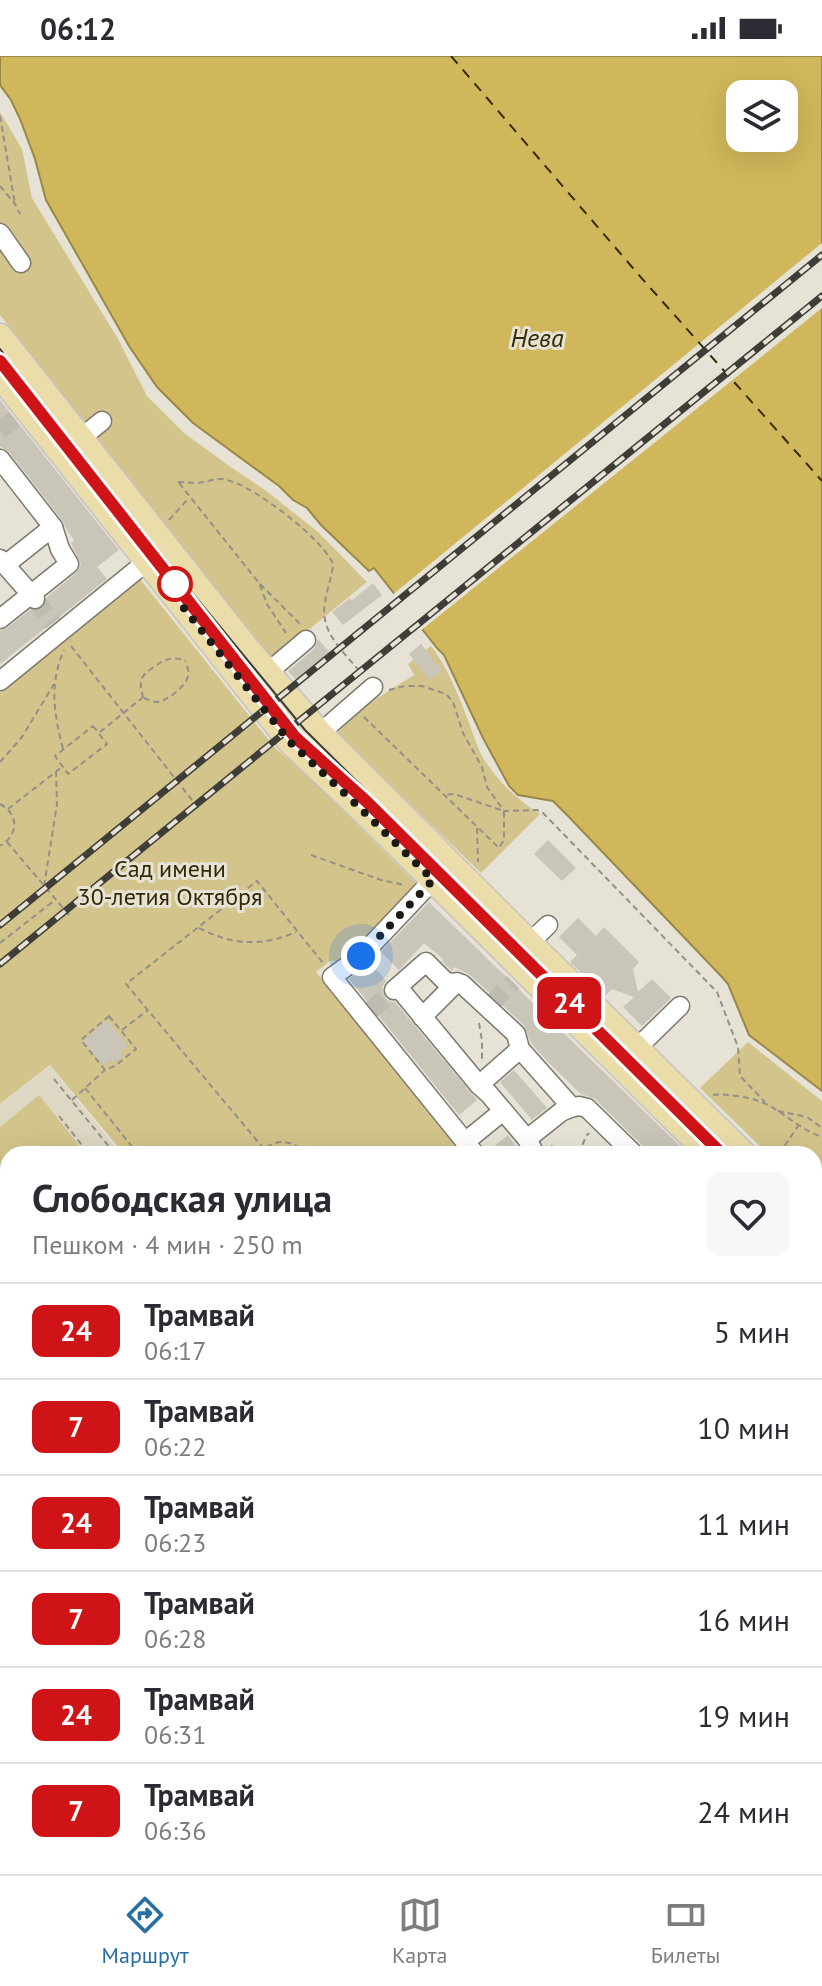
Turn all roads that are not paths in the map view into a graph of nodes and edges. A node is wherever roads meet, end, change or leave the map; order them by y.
1 (0, 233) edge
2 (21, 263) dead end
3 (0, 336) edge
4 (0, 376) edge
5 (102, 421) dead end
6 (81, 438) junction
7 (0, 459) edge
8 (53, 527) junction
9 (158, 545) junction
10 (3, 562) edge
11 (33, 596) junction
12 (0, 619) edge
13 (303, 640) road end
14 (267, 673) junction
15 (0, 681) edge
16 (373, 687) road end
17 (320, 733) junction
18 (433, 880) junction
19 (548, 925) dead end
20 (520, 964) junction
21 (457, 982) junction
22 (680, 1006) dead end
23 (422, 1017) junction
24 (637, 1048) junction
25 (520, 1049) junction
26 (479, 1085) junction
27 (570, 1108) junction
28 (503, 1111) junction
29 (468, 1146) edge
30 (472, 1146) edge
31 (531, 1146) edge
32 (626, 1146) edge
33 (701, 1146) edge
34 (736, 1146) edge

1 - 2 street
3 - 6 main road
4 - 9 main road
5 - 6 street
6 - 9 main road
7 - 8 street
8 - 10 street
8 - 11 street
9 - 14 main road
9 - 15 street
9 - 18 main road
10 - 11 street
11 - 12 street
13 - 14 street
14 - 17 main road
16 - 17 street
17 - 20 main road
18 - 20 main road
18 - 29 street
19 - 20 street
20 - 24 main road
20 - 33 main road
21 - 23 street
21 - 23 street
21 - 25 street
22 - 24 street
23 - 26 street
24 - 34 main road
25 - 26 street
25 - 27 street
26 - 28 street
27 - 31 street
27 - 32 street
28 - 30 street
28 - 31 street

